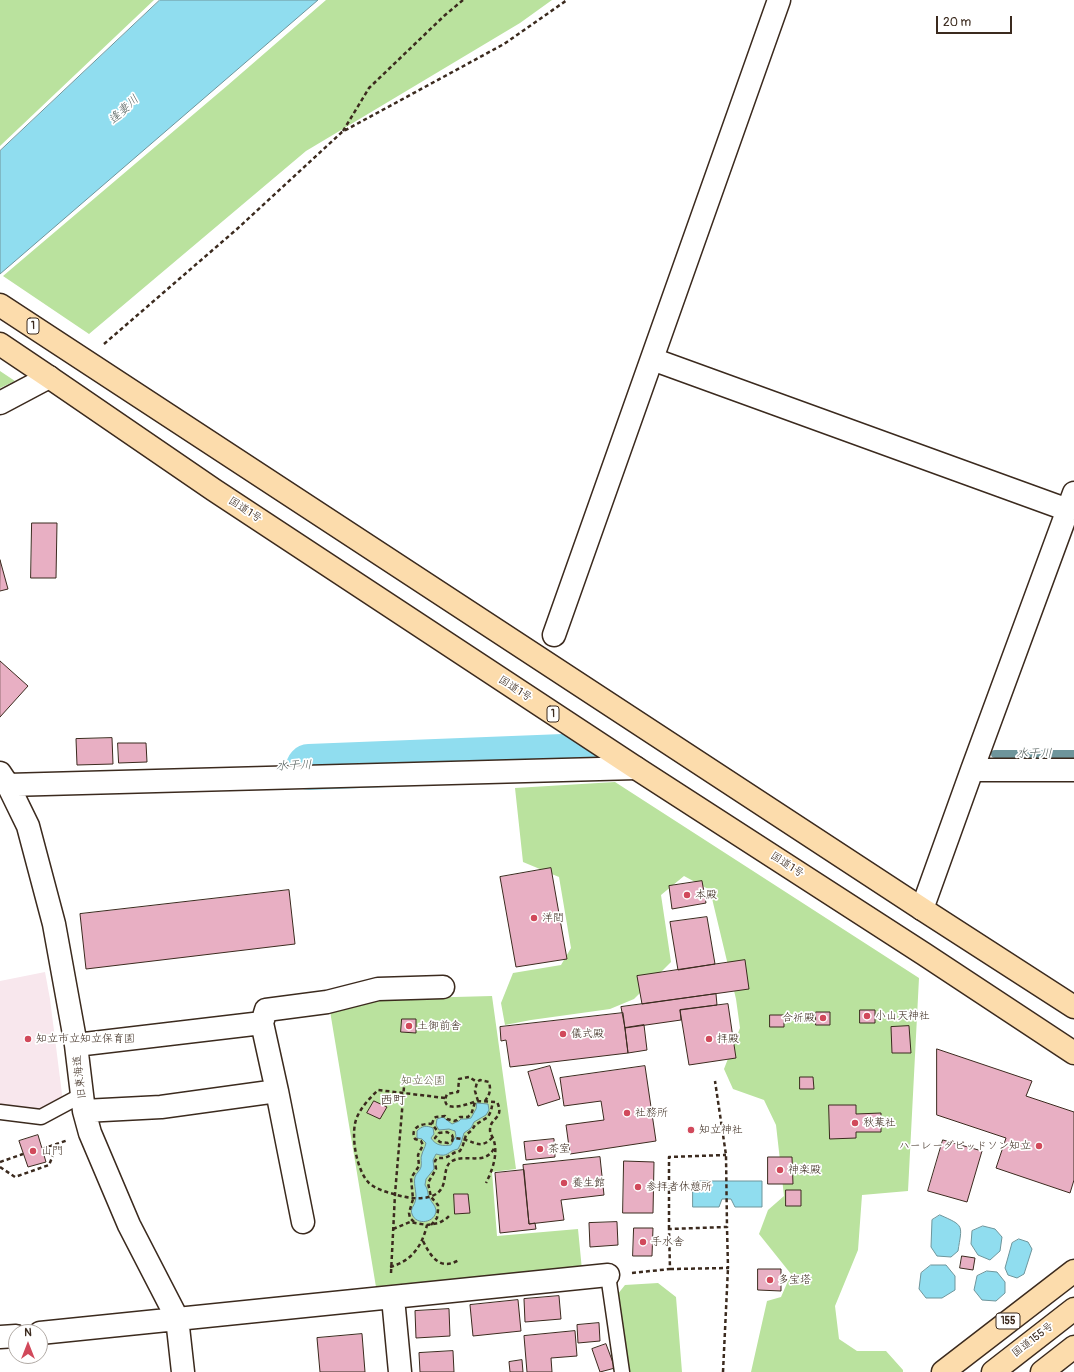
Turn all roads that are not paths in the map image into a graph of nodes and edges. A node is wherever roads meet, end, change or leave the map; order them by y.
1 (780, 0) edge
2 (0, 305) edge
3 (0, 344) edge
4 (652, 359) junction
5 (42, 372) junction
6 (0, 403) edge
7 (1071, 502) edge
8 (554, 635) dead end
9 (636, 768) junction
10 (972, 770) junction
11 (1074, 770) edge
12 (4, 779) edge
13 (922, 909) junction
14 (443, 987) dead end
15 (1074, 1007) edge
16 (262, 1023) junction
17 (76, 1044) junction
18 (1074, 1053) edge
19 (277, 1091) junction
20 (83, 1103) junction
21 (0, 1112) edge
22 (303, 1222) dead end
23 (1074, 1271) edge
24 (608, 1275) joint
25 (393, 1298) junction
26 (1074, 1309) edge
27 (177, 1318) junction
28 (48, 1332) edge
29 (1074, 1347) edge
30 (183, 1372) edge
31 (400, 1372) edge
32 (622, 1372) edge
33 (943, 1372) edge
34 (993, 1372) edge
35 (1042, 1372) edge

1 - 4 street
2 - 13 highway, 1
3 - 5 highway, 国道1号 / 1
4 - 7 street
4 - 8 street
5 - 6 street
5 - 9 highway, 国道1号 / 1
7 - 10 street
9 - 12 street
9 - 18 highway, 国道1号 / 1
10 - 11 street
10 - 13 street
12 - 17 street, 旧東海道
13 - 15 highway, 1
14 - 16 street
16 - 17 street
16 - 19 street
17 - 20 street, 旧東海道
19 - 20 street
19 - 22 street
20 - 21 lane
20 - 27 street, 旧東海道
23 - 33 highway, 155
24 - 25 street
24 - 32 lane
25 - 27 street
25 - 31 street
26 - 34 highway, 国道155号
27 - 28 street
27 - 30 street, 旧東海道
29 - 35 highway

